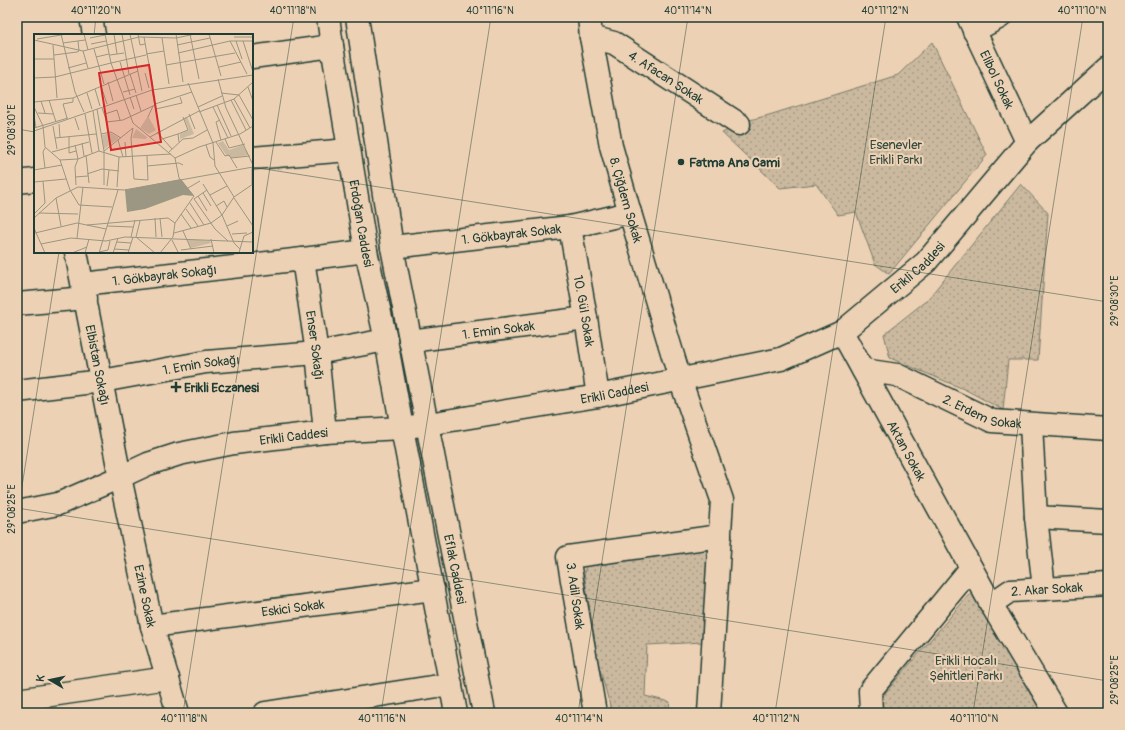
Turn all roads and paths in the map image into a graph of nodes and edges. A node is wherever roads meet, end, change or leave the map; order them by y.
1 (91, 17) edge
2 (328, 17) edge
3 (357, 17) edge
4 (1000, 17) edge
5 (971, 24) edge
6 (590, 27) edge
7 (94, 34) edge
8 (332, 46) junction
9 (253, 57) edge
10 (1108, 68) edge
11 (739, 124) dead end
12 (1027, 142) junction
13 (350, 150) junction
14 (253, 158) edge
15 (34, 180) edge
16 (17, 182) edge
17 (630, 213) junction
18 (570, 227) junction
19 (392, 247) junction
20 (366, 250) junction
21 (76, 253) edge
22 (303, 259) junction
23 (84, 291) junction
24 (17, 304) edge
25 (586, 318) junction
26 (842, 332) junction
27 (386, 340) junction
28 (410, 340) junction
29 (317, 353) junction
30 (863, 370) junction
31 (680, 379) junction
32 (102, 381) junction
33 (17, 391) edge
34 (598, 396) junction
35 (428, 424) junction
36 (1031, 424) junction
37 (402, 428) junction
38 (1108, 429) edge
39 (325, 432) junction
40 (120, 477) junction
41 (17, 512) edge
42 (1036, 517) junction
43 (1108, 520) edge
44 (720, 536) junction
45 (971, 568) junction
46 (1108, 585) edge
47 (433, 589) junction
48 (1044, 589) junction
49 (991, 604) junction
50 (152, 626) junction
51 (168, 678) junction
52 (451, 684) junction
53 (17, 700) edge
54 (178, 713) edge
55 (265, 713) edge
56 (456, 713) edge
57 (484, 713) edge
58 (595, 713) edge
59 (709, 713) edge
60 (871, 713) edge
61 (1056, 713) edge

1 - 7 street
2 - 8 street, Erdoğan Caddesi
3 - 19 street, Erdoğan Caddesi
4 - 5 street
5 - 12 street, Elibol Sokak
6 - 11 street, 4. Afacan Sokak
6 - 17 street, 8. Çiğdem Sokak
8 - 9 street
8 - 13 street, Erdoğan Caddesi
10 - 12 street, Erikli Caddesi
12 - 26 street, Erikli Caddesi
13 - 14 street
13 - 20 street, Erdoğan Caddesi
15 - 16 street
17 - 18 street, 1. Gökbayrak Sokak
17 - 31 street, 8. Çiğdem Sokak
18 - 19 street, 1. Gökbayrak Sokak
18 - 25 street, 10. Gül Sokak
19 - 28 street, Erdoğan Caddesi
20 - 22 street, 1. Gökbayrak Sokağı
20 - 27 street, Erdoğan Caddesi
21 - 23 street, Elbistan Sokağı
22 - 23 street, 1. Gökbayrak Sokağı
22 - 29 street, Enser Sokağı
23 - 24 street, 1. Gökbayrak Sokağı
23 - 32 street, Elbistan Sokağı
25 - 28 street, 1. Emin Sokak
25 - 34 street, 10. Gül Sokak
26 - 30 street, Aktan Sokak
26 - 31 street, Erikli Caddesi
27 - 29 street, 1. Emin Sokağı
27 - 37 street, Erdoğan Caddesi
28 - 35 street, Erdoğan Caddesi
29 - 32 street, 1. Emin Sokağı
29 - 39 street, Enser Sokağı
30 - 36 street, 2. Erdem Sokak
30 - 45 street, Aktan Sokak
31 - 34 street, Erikli Caddesi
31 - 44 street
32 - 33 street, 1. Emin Sokağı
32 - 40 street, Elbistan Sokağı
34 - 35 street, Erikli Caddesi
35 - 37 street, Erikli Caddesi
35 - 57 street, Eflak Caddesi
36 - 38 street, 2. Erdem Sokak
36 - 42 street
37 - 39 street, Erikli Caddesi
37 - 47 street, Eflak Caddesi
39 - 40 street, Erikli Caddesi
40 - 41 street, Erikli Caddesi
40 - 50 street, Ezine Sokak
42 - 43 street
42 - 48 street
44 - 58 street, 3. Adil Sokak
44 - 59 street
45 - 49 street, Aktan Sokak
45 - 60 street
46 - 48 street, 2. Akar Sokak
47 - 50 street, Eskici Sokak
47 - 52 street, Eflak Caddesi
48 - 49 street, 2. Akar Sokak
49 - 61 street, Aktan Sokak
50 - 51 street, Ezine Sokak
51 - 53 street
51 - 54 street, Ezine Sokak
52 - 55 street
52 - 56 street, Eflak Caddesi

